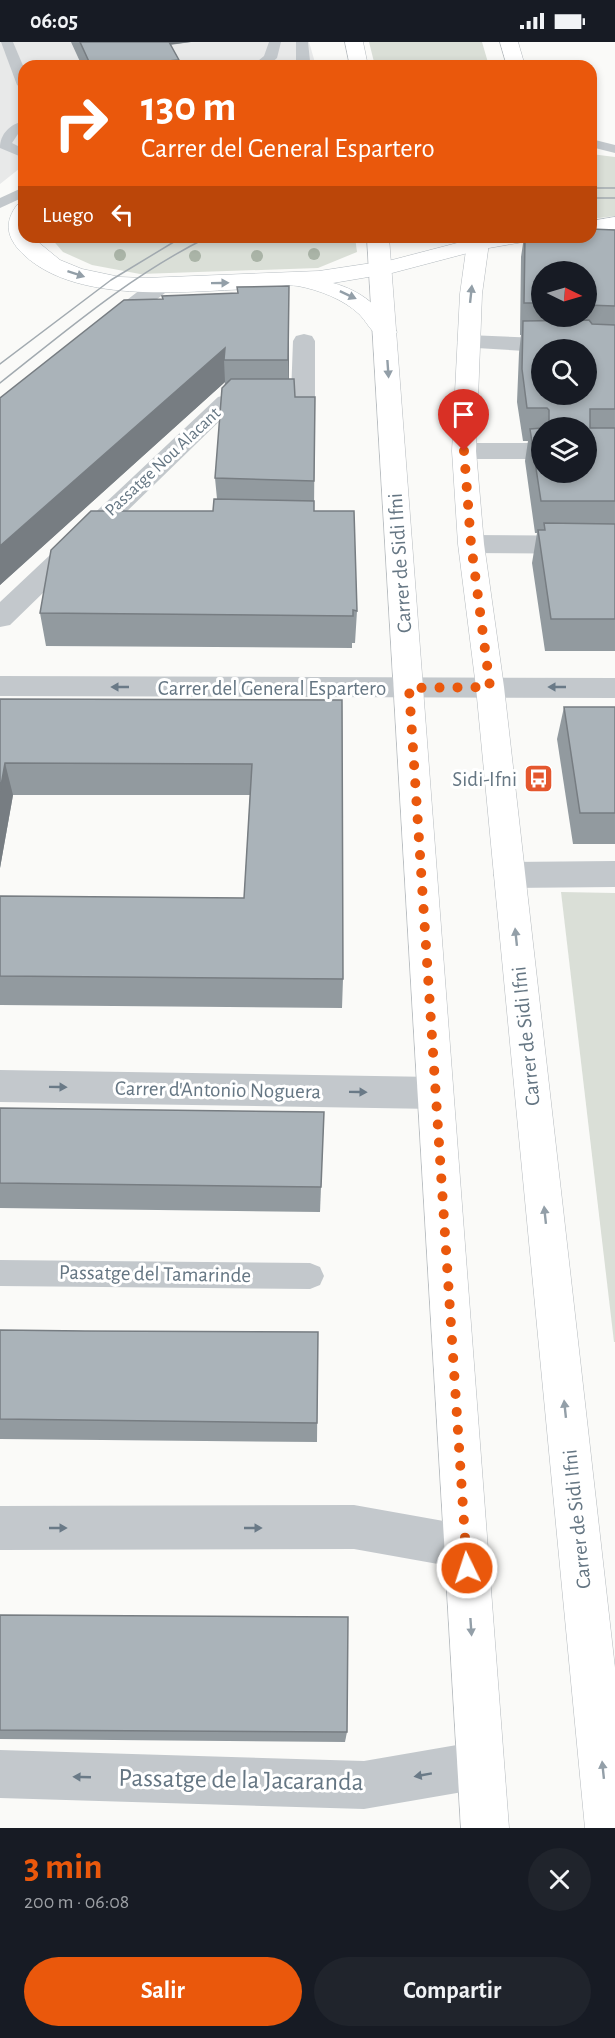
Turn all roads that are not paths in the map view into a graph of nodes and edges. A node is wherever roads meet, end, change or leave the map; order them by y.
1 (7, 42) edge
2 (275, 42) edge
3 (302, 42) edge
4 (354, 42) edge
5 (509, 42) edge
6 (267, 60) edge
7 (303, 60) edge
8 (358, 60) edge
9 (514, 60) edge
10 (18, 69) edge
11 (12, 126) edge
12 (2, 144) edge
13 (597, 144) edge
14 (615, 148) edge
15 (18, 151) edge
16 (18, 194) edge
17 (0, 204) edge
18 (615, 224) edge
19 (597, 226) edge
20 (379, 243) edge
21 (470, 243) edge
22 (480, 243) edge
23 (0, 244) edge
24 (26, 245) joint
25 (381, 269) junction
26 (297, 281) junction
27 (161, 285) junction
28 (386, 332) junction
29 (304, 341) dead end
30 (88, 342) edge
31 (468, 342) junction
32 (615, 348) edge
33 (464, 451) junction
34 (531, 451) edge
35 (102, 519) junction
36 (137, 520) edge
37 (471, 544) junction
38 (615, 545) edge
39 (0, 618) edge
40 (0, 686) edge
41 (490, 687) junction
42 (409, 688) junction
43 (615, 688) edge
44 (615, 874) edge
45 (509, 875) junction
46 (0, 1086) edge
47 (435, 1093) junction
48 (0, 1273) edge
49 (310, 1276) dead end
50 (0, 1528) edge
51 (466, 1547) junction
52 (480, 1765) junction
53 (0, 1774) edge
54 (485, 1828) edge
55 (609, 1828) edge

1 - 10 lane
2 - 6 lane
3 - 7 lane
4 - 8 main road
5 - 9 main road
11 - 12 lane
12 - 15 lane
13 - 14 lane
16 - 17 lane
18 - 19 main road
20 - 25 main road, Carrer de Sidi Ifni
21 - 25 main road
31 -> 22 main road, Carrer de Sidi Ifni
23 - 24 main road
24 -> 27 main road
25 - 26 main road
25 - 28 main road, Carrer de Sidi Ifni
27 -> 26 main road
26 -> 28 main road
27 - 30 street
28 -> 42 main road, Carrer de Sidi Ifni
29 - 35 street, Passatge Nou Alacant
31 - 32 street
31 - 33 main road, Carrer de Sidi Ifni
33 - 34 street
33 - 37 main road, Carrer de Sidi Ifni
35 - 36 street
35 - 39 street, Passatge Nou Alacant
37 - 38 street
37 - 41 main road, Carrer de Sidi Ifni
42 -> 40 street, Carrer del General Espartero
41 - 42 street, Carrer del General Espartero
43 -> 41 street, Carrer del General Espartero
41 - 45 main road, Carrer de Sidi Ifni
42 - 47 main road, Carrer de Sidi Ifni
44 - 45 street
55 -> 45 main road, Carrer de Sidi Ifni
46 -> 47 street, Carrer d'Antonio Noguera
47 - 51 main road, Carrer de Sidi Ifni
48 - 49 lane, Passatge del Tamarinde
50 -> 51 street
51 -> 52 main road, Carrer de Sidi Ifni
52 -> 53 street, Passatge de la Jacaranda
52 - 54 main road, Carrer de Sidi Ifni

